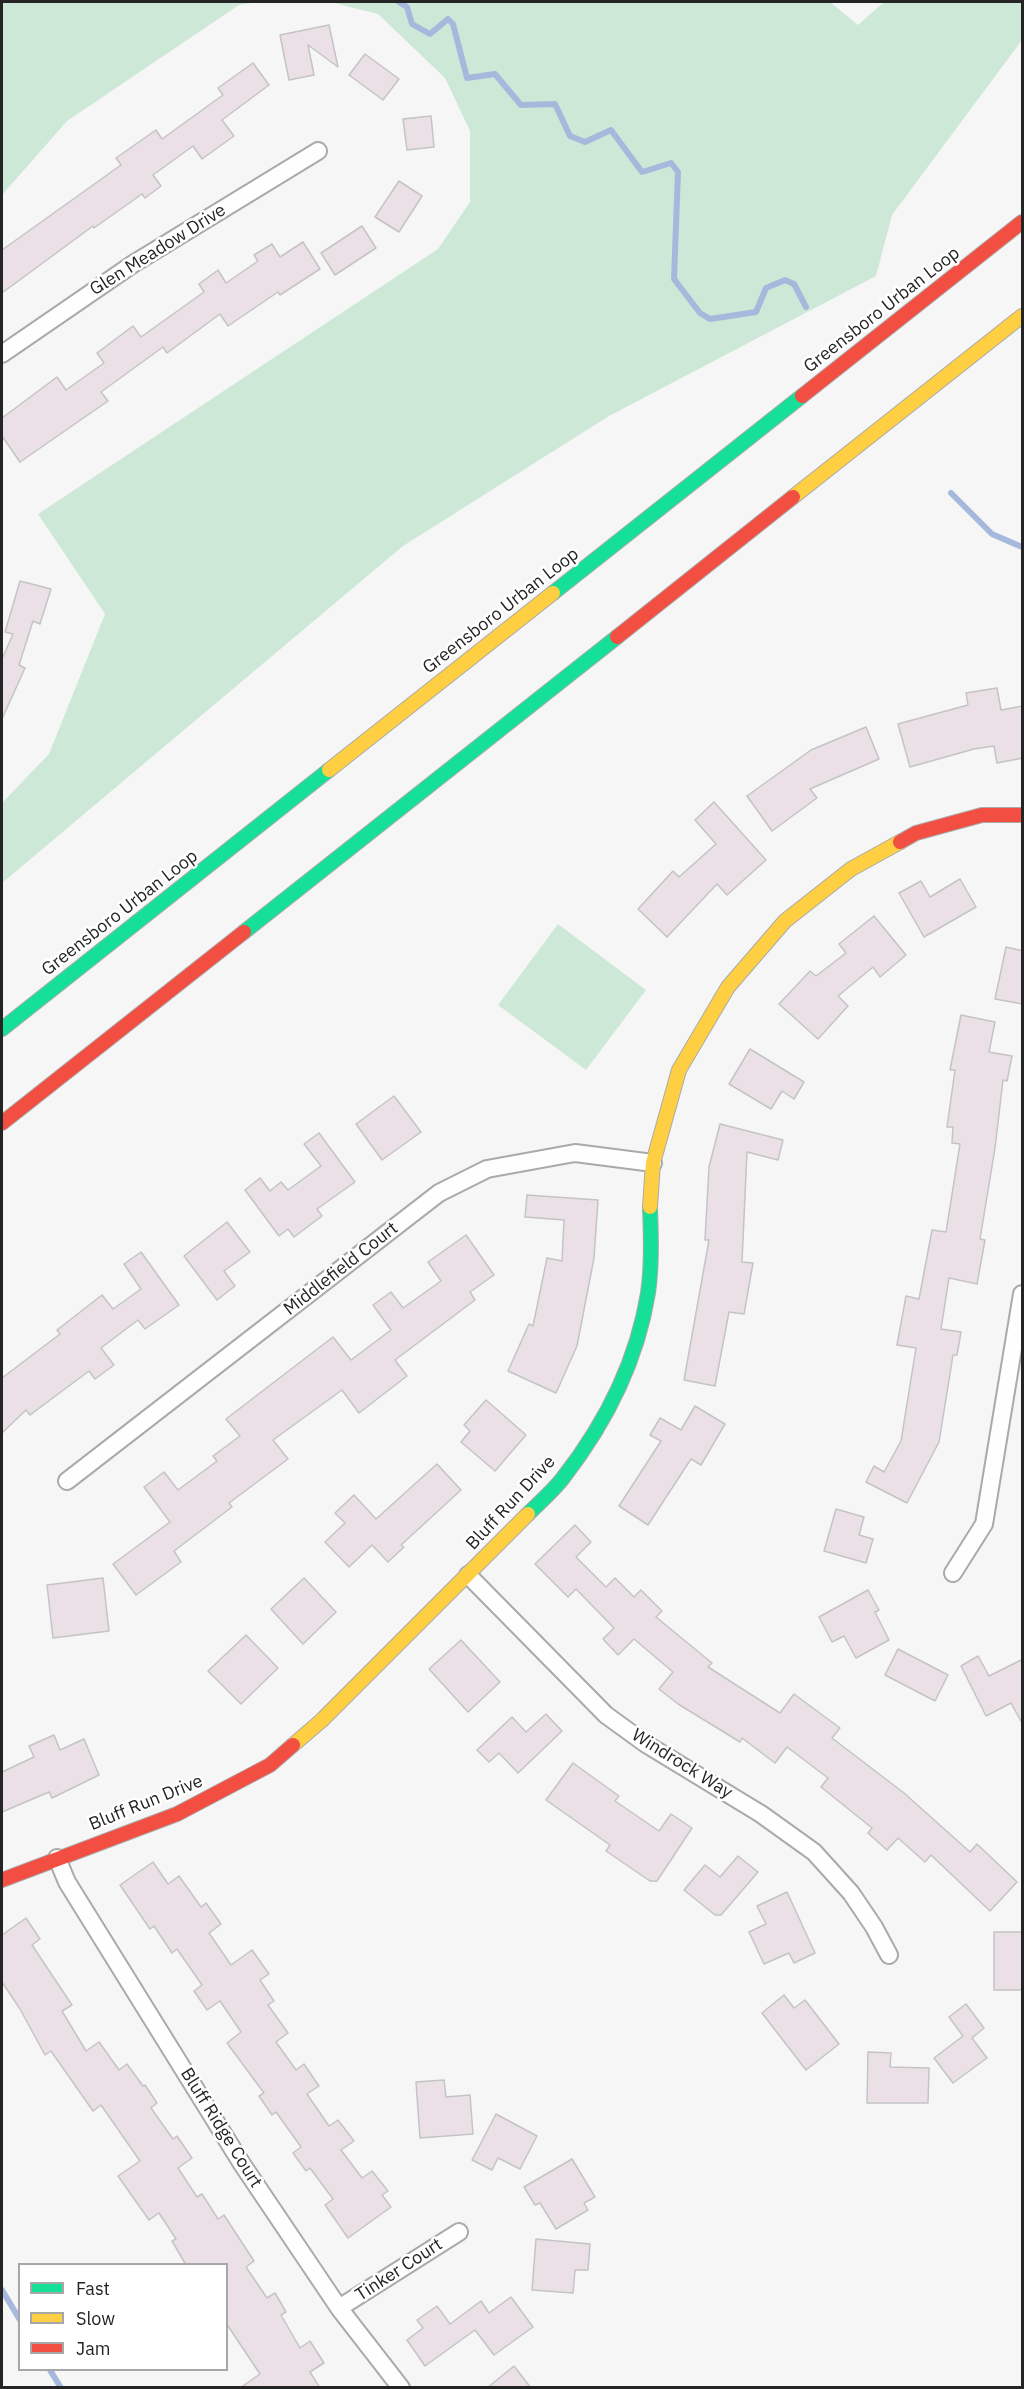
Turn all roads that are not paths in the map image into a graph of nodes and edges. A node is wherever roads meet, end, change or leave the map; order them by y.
1 (318, 151) dead end
2 (1023, 222) edge
3 (1023, 316) edge
4 (2, 354) edge
5 (1023, 815) edge
6 (2, 1029) edge
7 (2, 1123) edge
8 (653, 1163) junction
9 (1023, 1294) edge
10 (67, 1481) dead end
11 (953, 1573) dead end
12 (468, 1575) junction
13 (57, 1858) junction
14 (2, 1880) edge
15 (889, 1955) dead end
16 (459, 2232) dead end
17 (339, 2308) junction
18 (401, 2388) edge

1 - 4 street, Glen Meadow Drive
2 - 6 main road, Greensboro Urban Loop
3 - 7 main road
5 - 8 main road, Bluff Run Drive
8 - 10 street, Middlefield Court
8 - 12 main road, Bluff Run Drive
9 - 11 street
12 - 13 main road, Bluff Run Drive
12 - 15 street, Windrock Way
13 - 14 main road, Bluff Run Drive
13 - 17 street, Bluff Ridge Court
16 - 17 street, Tinker Court
17 - 18 street, Bluff Ridge Court

